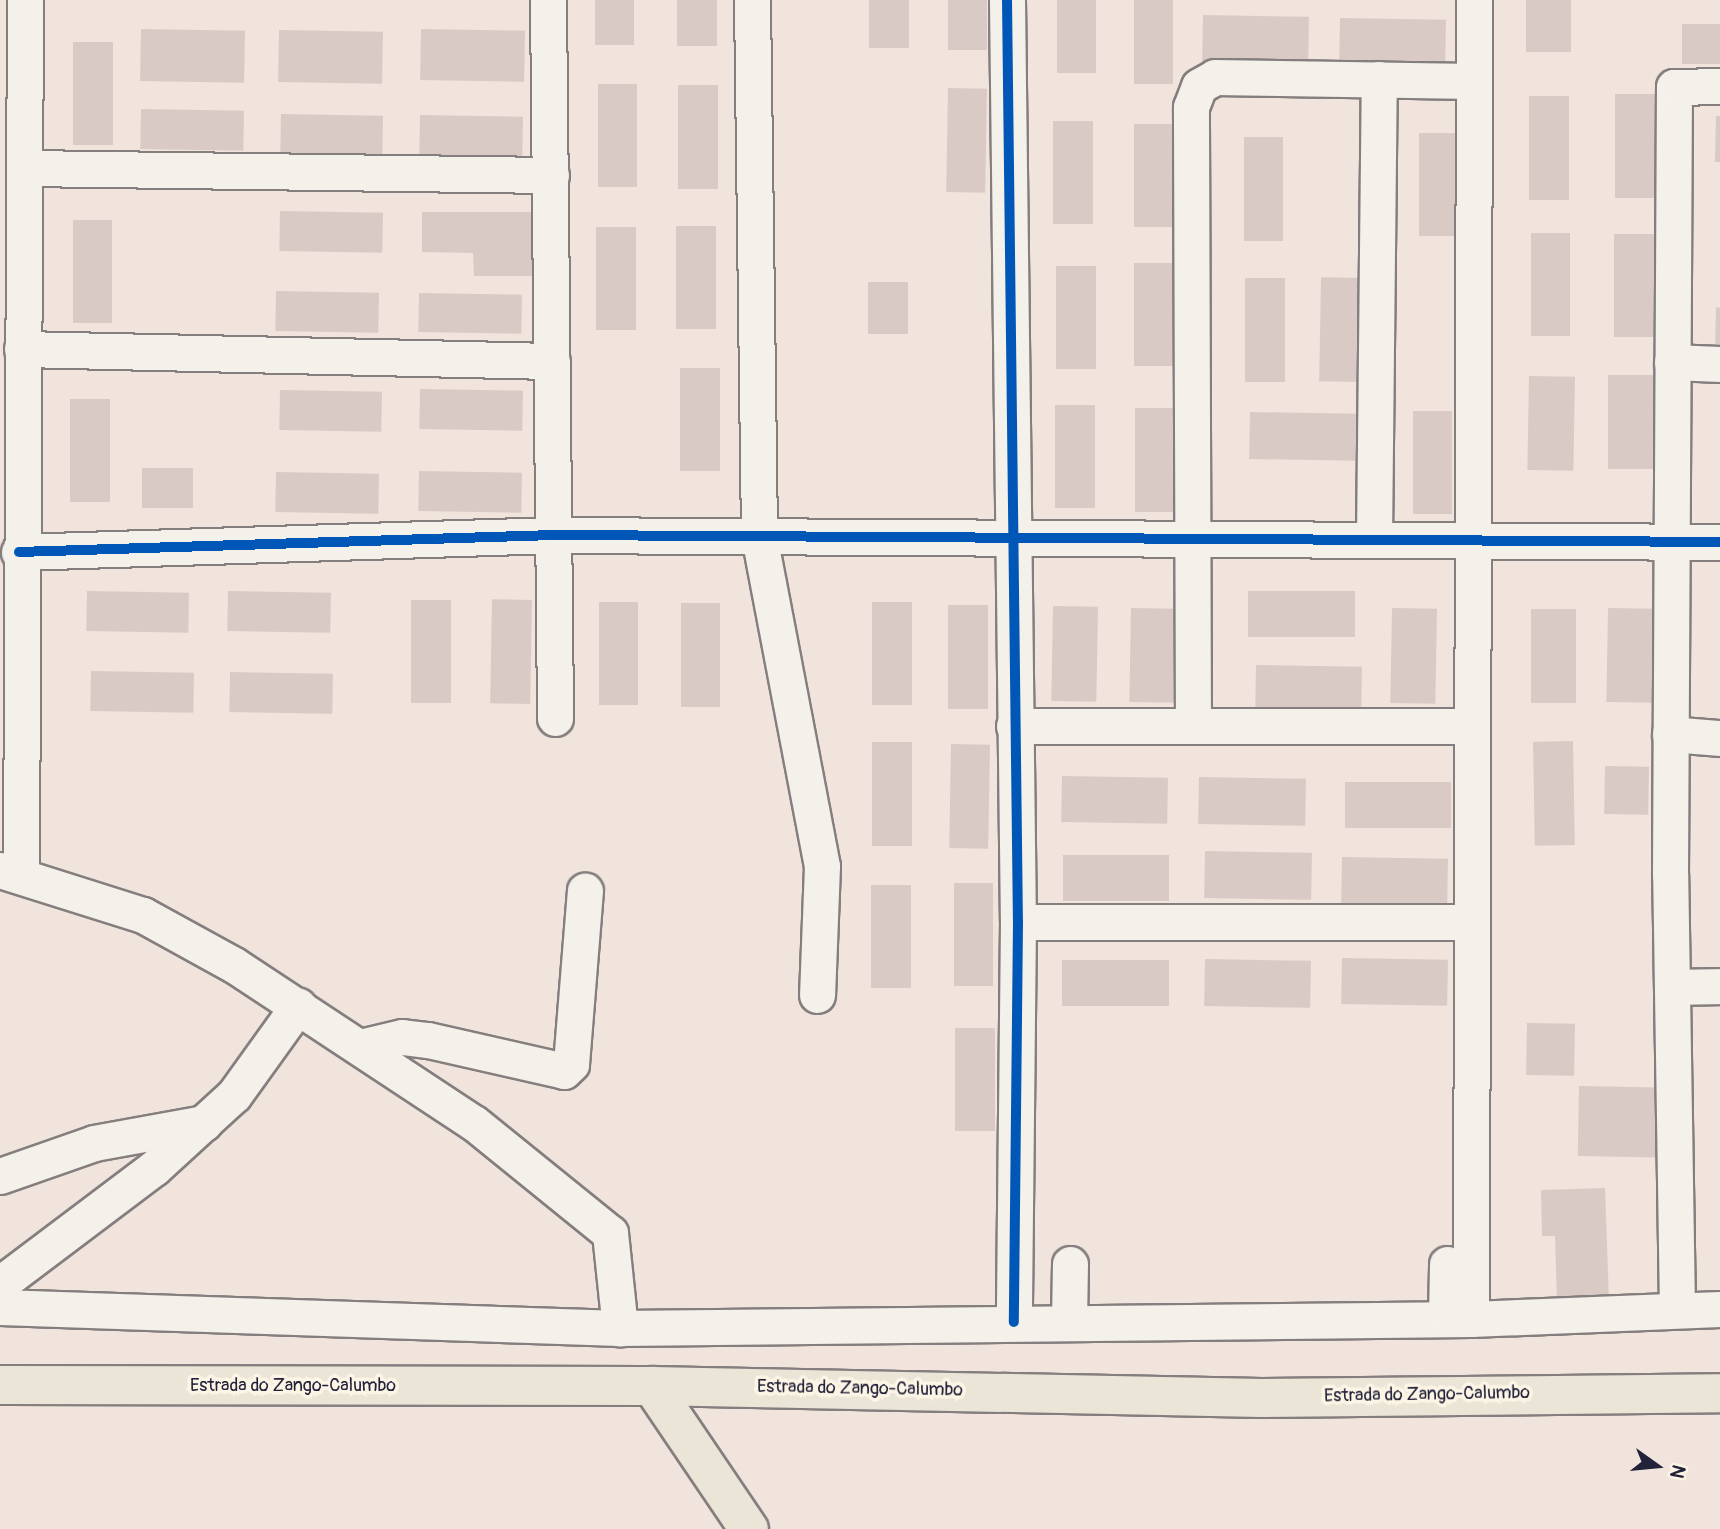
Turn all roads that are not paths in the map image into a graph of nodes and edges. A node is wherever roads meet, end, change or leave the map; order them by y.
1 (25, 0) edge
2 (548, 0) edge
3 (752, 0) edge
4 (1007, 0) edge
5 (1474, 0) edge
6 (1380, 79) junction
7 (1473, 81) junction
8 (1720, 86) edge
9 (24, 168) junction
10 (551, 175) junction
11 (22, 349) junction
12 (552, 361) junction
13 (1672, 362) junction
14 (1720, 363) edge
15 (553, 535) junction
16 (1011, 535) junction
17 (759, 536) junction
18 (1196, 537) junction
19 (1374, 539) junction
20 (1473, 541) junction
21 (1674, 542) junction
22 (1720, 542) edge
23 (19, 552) junction
24 (555, 718) dead end
25 (1013, 726) junction
26 (1193, 726) junction
27 (1470, 726) junction
28 (1670, 734) junction
29 (1720, 738) edge
30 (10, 872) edge
31 (585, 891) dead end
32 (1018, 922) junction
33 (1469, 922) junction
34 (1720, 986) edge
35 (1673, 988) junction
36 (817, 995) dead end
37 (298, 1006) junction
38 (360, 1047) junction
39 (204, 1123) junction
40 (0, 1176) edge
41 (1070, 1264) dead end
42 (1447, 1264) dead end
43 (0, 1283) edge
44 (0, 1307) edge
45 (1677, 1309) junction
46 (1720, 1309) edge
47 (1459, 1318) junction
48 (1069, 1321) junction
49 (1014, 1322) junction
50 (620, 1328) junction
51 (0, 1385) edge
52 (652, 1386) junction
53 (1720, 1393) edge
54 (749, 1529) edge

1 - 9 street
2 - 10 street
3 - 17 street
4 - 16 street
5 - 7 street
6 - 7 street
6 - 18 street
6 - 19 street
7 - 20 street
8 - 13 street
9 - 10 street
9 - 11 street
10 - 12 street
11 - 12 street
11 - 23 street
12 - 15 street
13 - 14 street
13 - 21 street
15 - 17 street
15 - 23 street
15 - 24 street
16 - 17 street
16 - 18 street
16 - 25 street
17 - 36 street
18 - 19 street
18 - 26 street
19 - 20 street
20 - 21 street
20 - 27 street
21 - 22 street
21 - 28 street
23 - 30 street
25 - 26 street
25 - 32 street
26 - 27 street
27 - 33 street
28 - 29 street
28 - 35 street
30 - 37 street
31 - 38 street
32 - 33 street
32 - 49 street
33 - 47 street
34 - 35 street
35 - 45 street
37 - 38 street
37 - 39 street
38 - 50 street
39 - 40 street
39 - 43 street
41 - 48 street
42 - 47 street
44 - 50 street
45 - 46 street
45 - 47 street
47 - 48 street
48 - 49 street
49 - 50 street
51 - 52 main road, Estrada do Zango-Calumbo
52 - 53 main road, Estrada do Zango-Calumbo
52 - 54 main road

